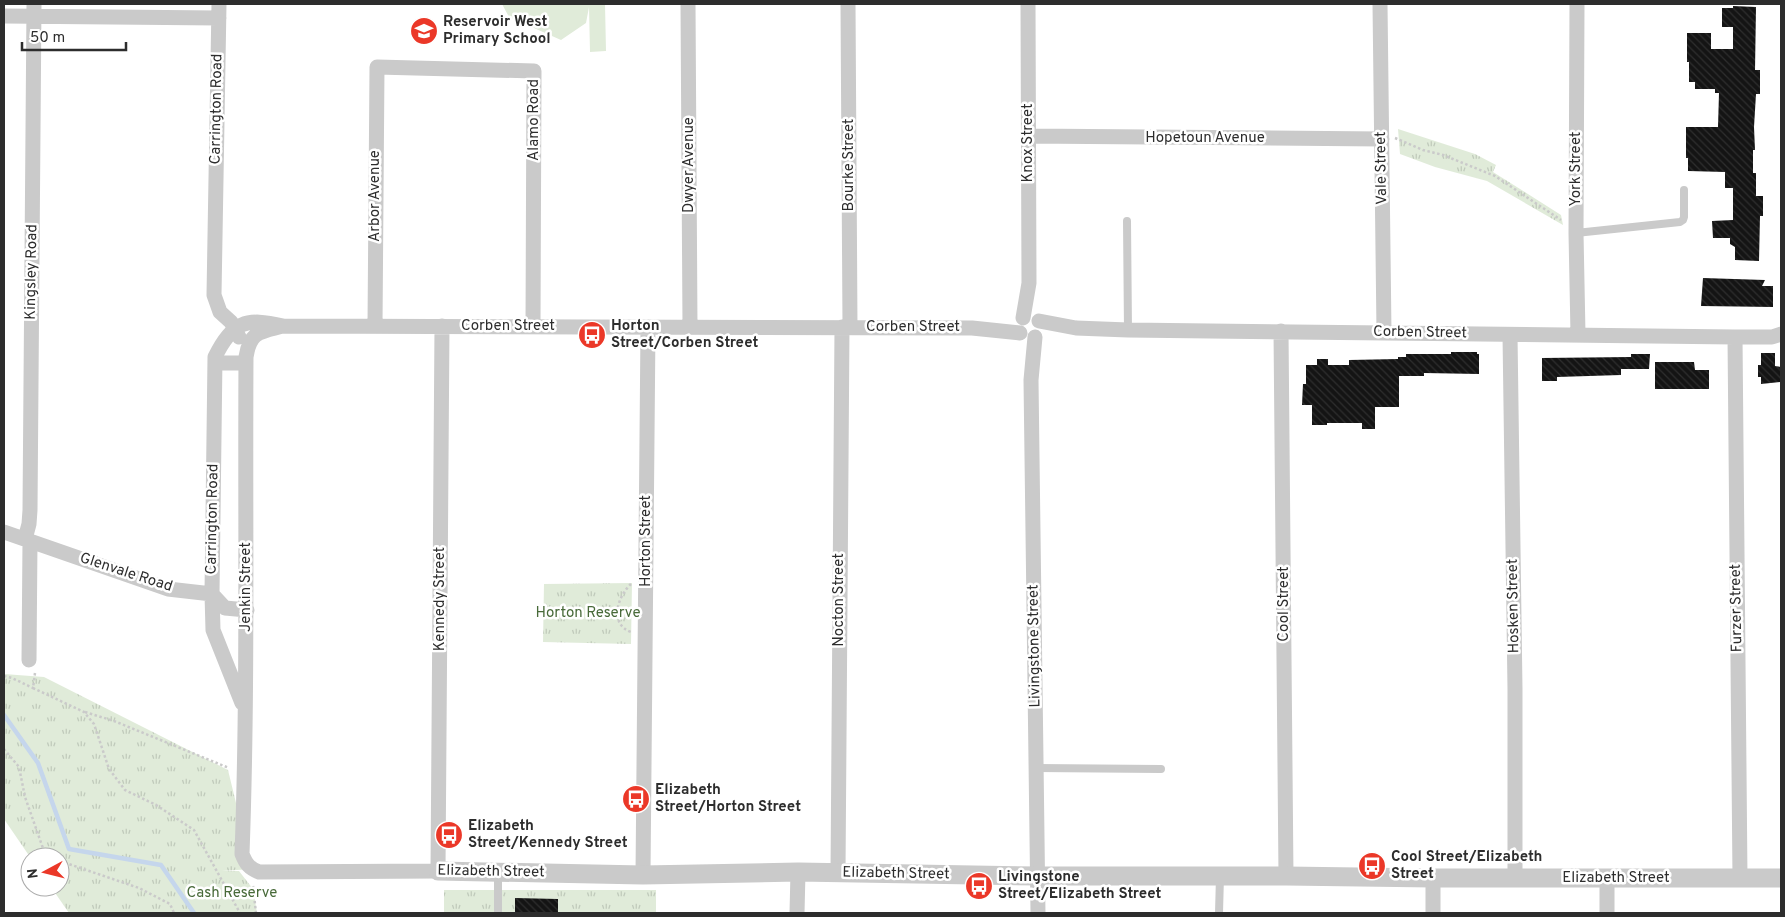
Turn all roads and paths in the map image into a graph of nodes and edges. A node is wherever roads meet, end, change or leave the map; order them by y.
1 (688, 4) edge
2 (848, 4) edge
3 (1028, 4) edge
4 (1380, 4) edge
5 (1577, 4) edge
6 (34, 10) edge
7 (219, 11) edge
8 (4, 16) edge
9 (376, 67) joint
10 (1382, 134) junction
11 (1028, 136) junction
12 (1684, 190) dead end
13 (1127, 221) dead end
14 (1576, 230) junction
15 (283, 326) junction
16 (374, 326) junction
17 (442, 326) junction
18 (533, 326) junction
19 (648, 327) junction
20 (690, 327) junction
21 (846, 327) junction
22 (1030, 327) junction
23 (234, 329) junction
24 (1128, 330) junction
25 (1281, 331) junction
26 (1384, 332) junction
27 (1578, 334) junction
28 (1781, 334) edge
29 (1510, 335) junction
30 (1736, 337) junction
31 (246, 360) junction
32 (215, 363) junction
33 (4, 532) edge
34 (27, 540) junction
35 (632, 583) dead end
36 (212, 594) junction
37 (247, 610) junction
38 (632, 632) dead end
39 (32, 666) joint
40 (4, 676) edge
41 (33, 688) junction
42 (245, 710) junction
43 (84, 712) junction
44 (4, 749) edge
45 (1036, 768) junction
46 (1160, 769) dead end
47 (245, 774) junction
48 (42, 847) edge
49 (70, 864) edge
50 (252, 869) joint
51 (438, 871) junction
52 (798, 872) junction
53 (498, 873) junction
54 (838, 873) junction
55 (643, 875) junction
56 (1038, 876) junction
57 (1220, 876) junction
58 (1286, 876) junction
59 (1515, 877) junction
60 (1606, 877) junction
61 (1433, 878) junction
62 (1740, 878) junction
63 (1781, 878) edge
64 (253, 886) dead end
65 (174, 913) edge
66 (240, 913) edge
67 (256, 913) edge
68 (498, 913) edge
69 (797, 913) edge
70 (1038, 913) edge
71 (1220, 913) edge
72 (1433, 913) edge
73 (1607, 913) edge

1 - 20 street, Dwyer Avenue
2 - 21 street, Bourke Street
3 - 11 street, Knox Street
4 - 10 street, Vale Street
5 - 14 street, York Street
6 - 7 street
6 - 8 street
6 - 34 street, Kingsley Road
7 - 23 street, Carrington Road
9 - 16 street, Arbor Avenue
9 - 18 street, Alamo Road
10 - 11 street, Hopetoun Avenue
10 - 14 path
10 - 26 street, Vale Street
11 - 22 street, Knox Street
12 - 14 lane
13 - 24 lane
14 - 27 street, York Street
15 - 16 street, Corben Street
15 - 23 street
15 - 31 street, Jenkin Street
16 - 17 street, Corben Street
17 - 18 street, Corben Street
17 - 51 street, Kennedy Street
18 - 19 street, Corben Street
19 - 20 street, Corben Street
19 - 55 street, Horton Street
20 - 21 street, Corben Street
21 - 22 street, Corben Street
21 - 54 street, Nocton Street
22 - 24 street, Corben Street
22 - 45 street, Livingstone Street
23 - 31 street, Carrington Road
23 - 32 street, Carrington Road
24 - 25 street, Corben Street
25 - 26 street, Corben Street
25 - 58 street, Cool Street
26 - 29 street, Corben Street
27 - 29 street, Corben Street
27 - 30 street, Corben Street
28 - 30 street, Corben Street
29 - 59 street, Hosken Street
30 - 62 street, Furzer Street
31 - 32 street
31 - 37 street, Jenkin Street
32 - 36 street, Carrington Road
33 - 34 street, Glenvale Road
34 - 36 street, Glenvale Road
34 - 39 street, Kingsley Road
35 - 38 path
36 - 37 street
36 - 42 street, Carrington Road
37 - 42 street, Jenkin Street
39 - 41 path
40 - 41 path
41 - 43 path
42 - 47 street, Jenkin Street
43 - 47 path
43 - 66 path
44 - 48 path
45 - 46 lane
45 - 56 street, Livingstone Street
47 - 50 street, Jenkin Street
49 - 65 path
50 - 51 street, Elizabeth Street
51 - 53 street, Elizabeth Street
52 - 54 street, Elizabeth Street
52 - 55 street, Elizabeth Street
52 - 69 street
53 - 55 street, Elizabeth Street
53 - 68 lane
54 - 56 street, Elizabeth Street
56 - 57 street, Elizabeth Street
56 - 70 street, Livingstone Street
57 - 58 street, Elizabeth Street
57 - 71 lane
58 - 61 street, Elizabeth Street
59 - 60 street, Elizabeth Street
59 - 61 street, Elizabeth Street
60 - 62 street, Elizabeth Street
60 - 73 street
61 - 72 street
62 - 63 street, Elizabeth Street
64 - 67 path

